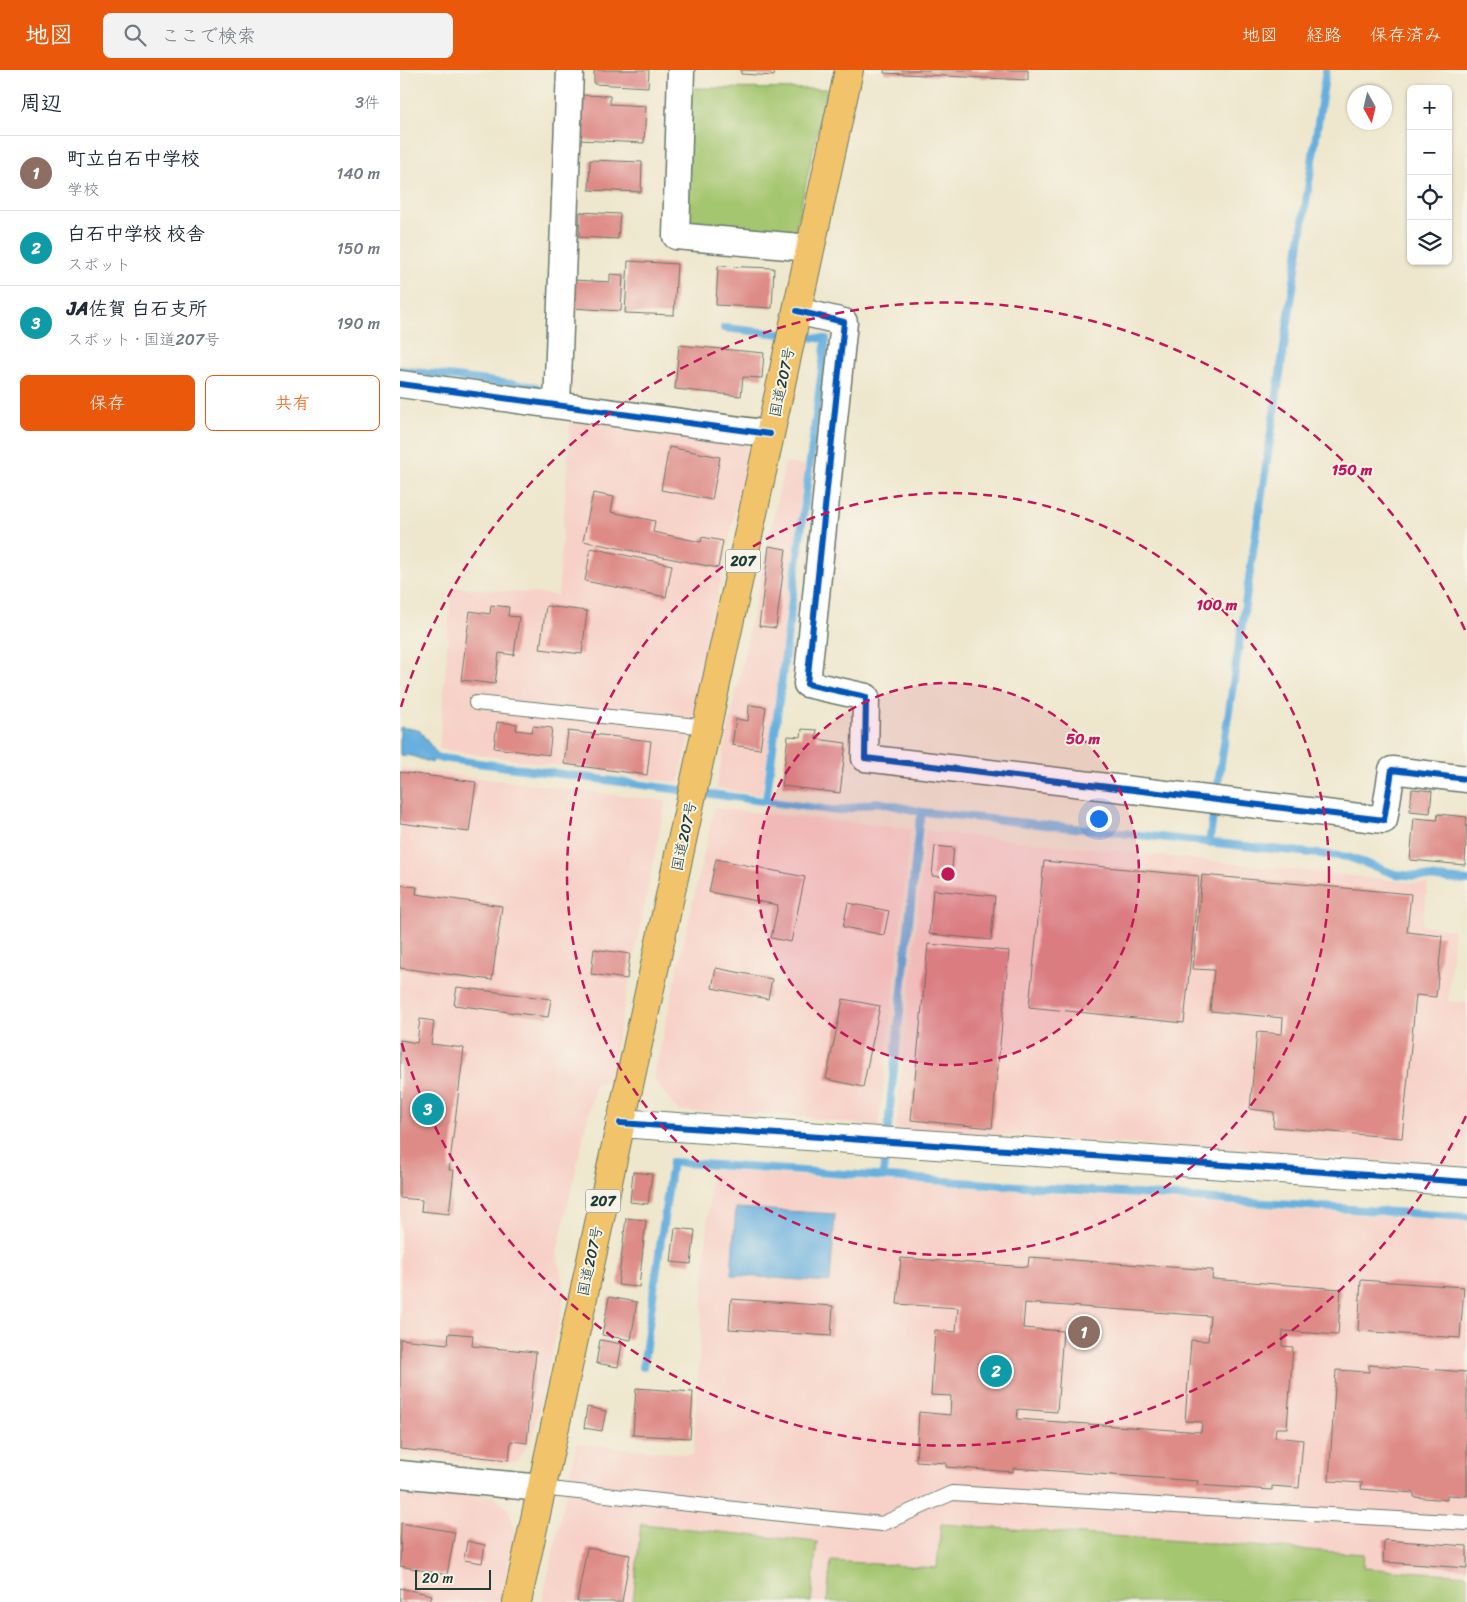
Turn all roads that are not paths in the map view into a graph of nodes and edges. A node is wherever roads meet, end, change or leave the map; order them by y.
1 (570, 70) edge
2 (681, 70) edge
3 (849, 70) edge
4 (810, 248) junction
5 (794, 326) junction
6 (400, 384) edge
7 (557, 404) junction
8 (770, 434) junction
9 (476, 703) dead end
10 (708, 726) junction
11 (1467, 779) edge
12 (620, 1123) junction
13 (1467, 1182) edge
14 (400, 1474) edge
15 (541, 1488) junction
16 (1467, 1523) edge
17 (517, 1602) edge

1 - 7 street
2 - 4 street
3 - 4 highway, 国道207号 / 207
4 - 5 highway, 国道207号 / 207
5 - 8 highway, 国道207号 / 207
5 - 11 street
6 - 7 street
7 - 8 street
8 - 10 highway, 国道207号 / 207
9 - 10 lane
10 - 12 highway, 国道207号 / 207
12 - 13 street
12 - 15 highway, 国道207号 / 207
14 - 15 street
15 - 16 lane
15 - 17 highway, 国道207号 / 207

